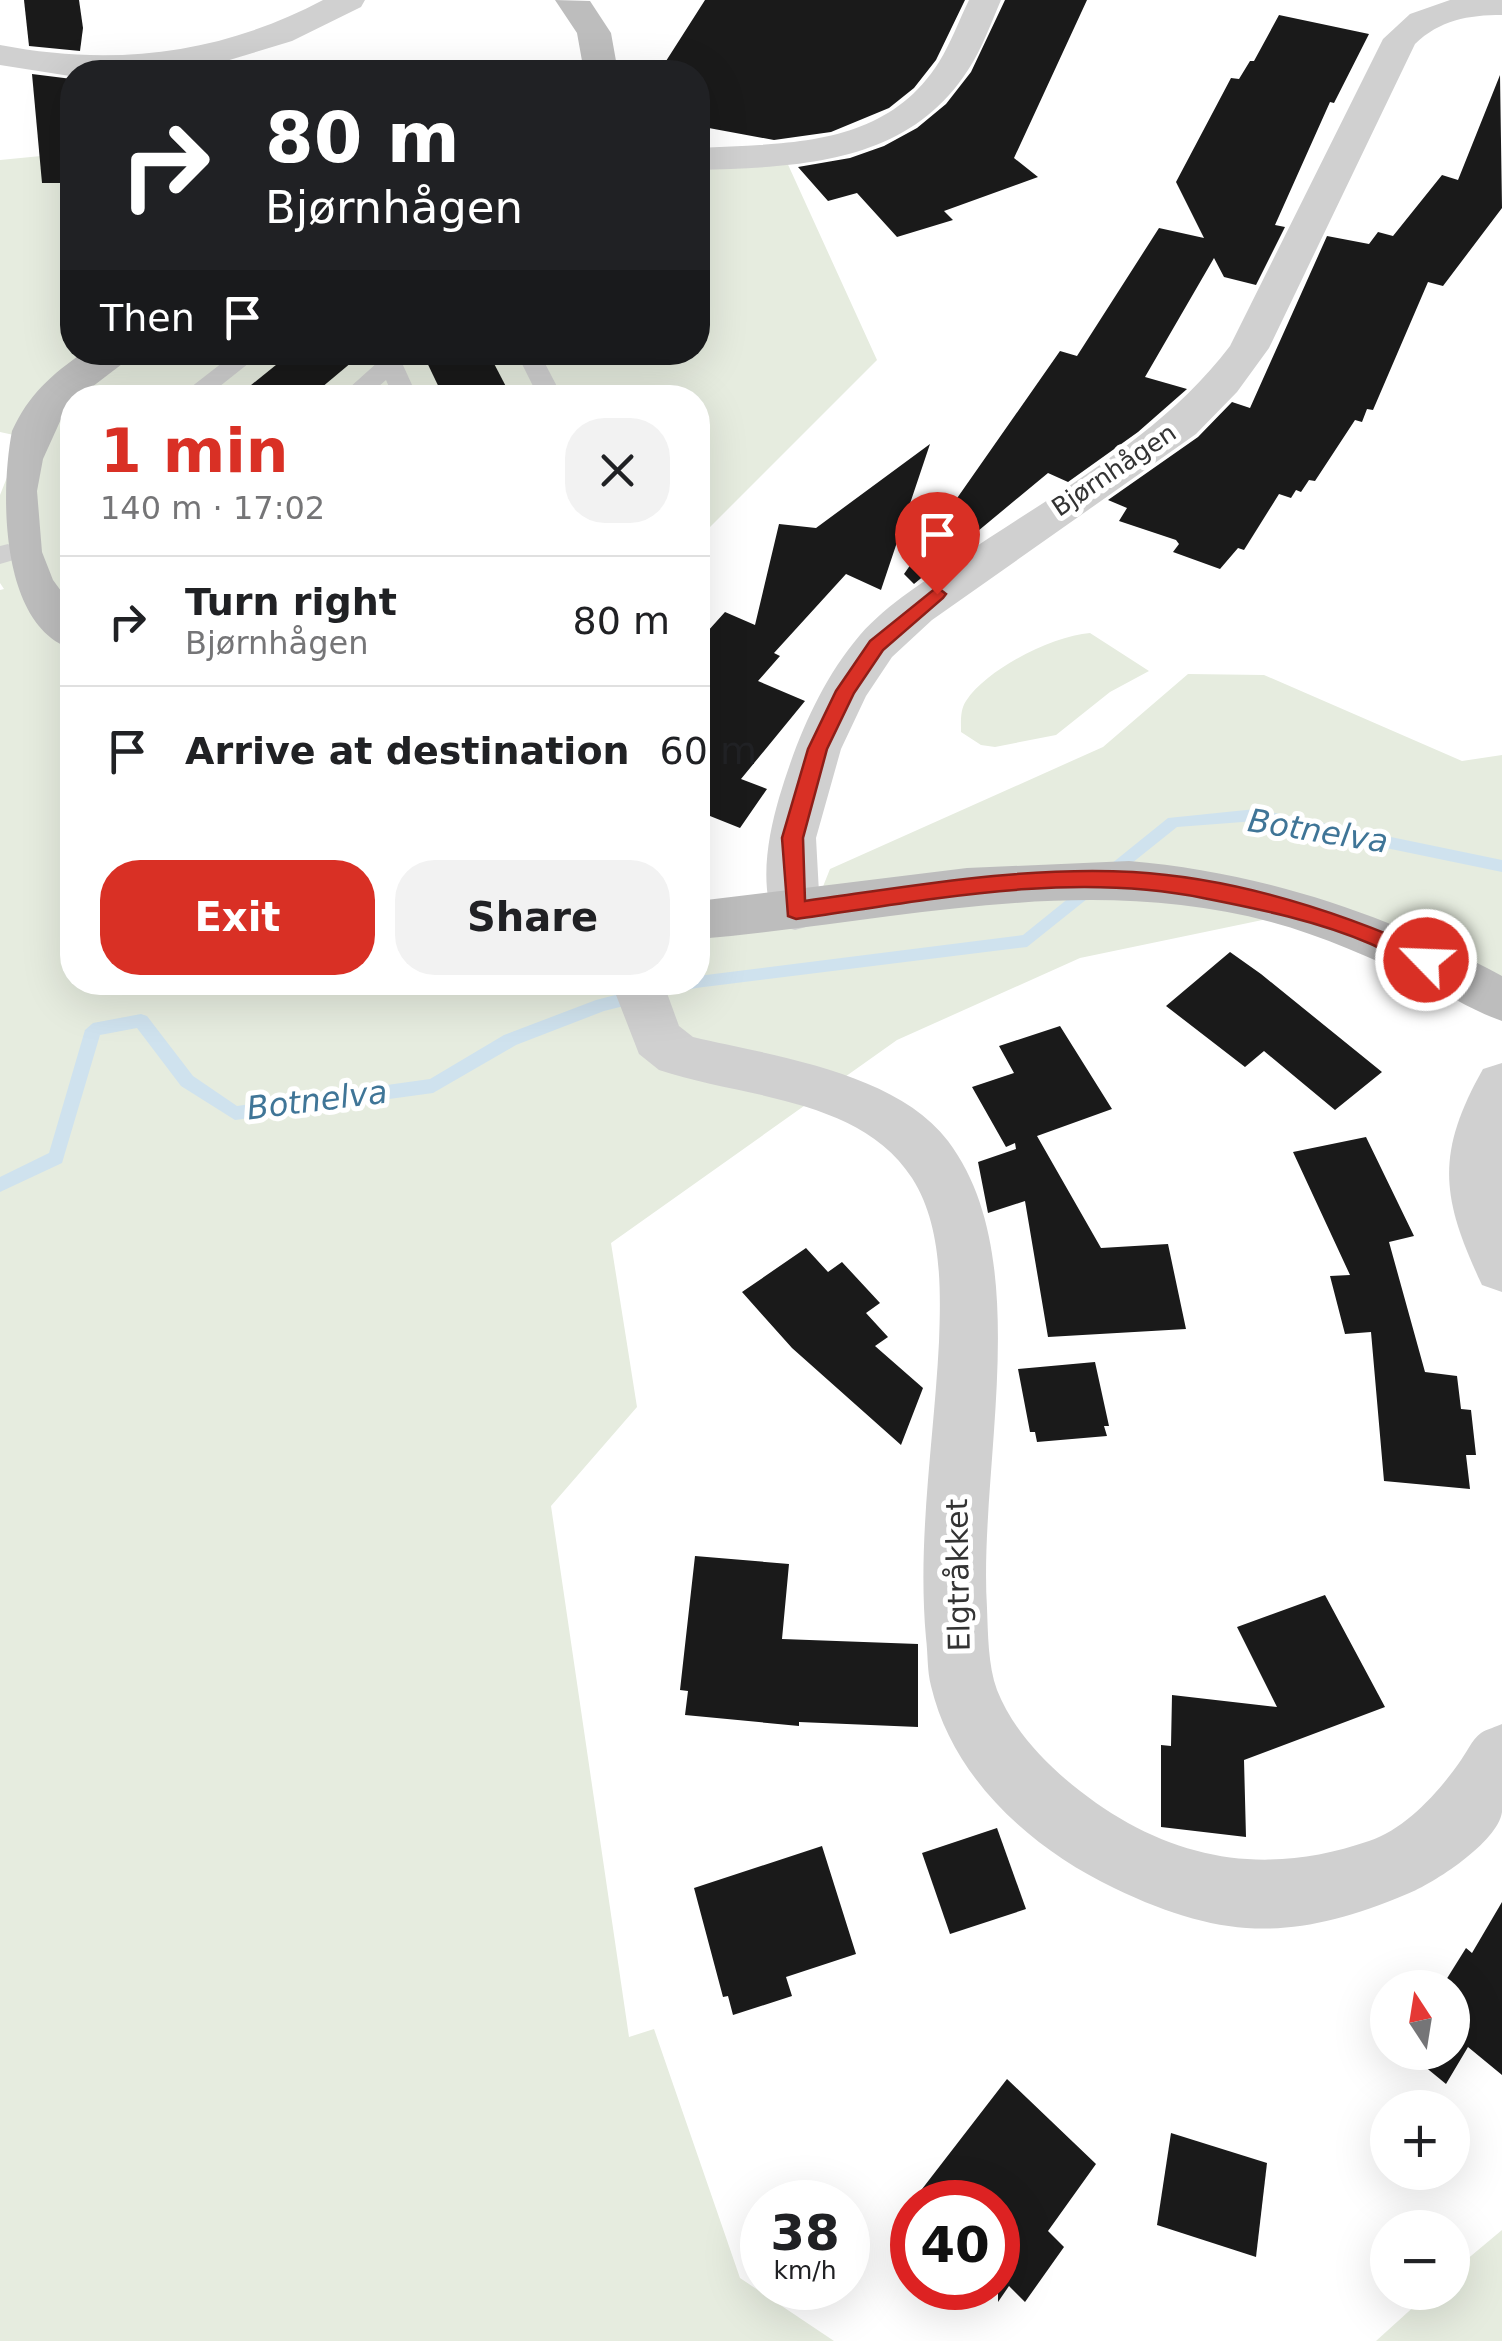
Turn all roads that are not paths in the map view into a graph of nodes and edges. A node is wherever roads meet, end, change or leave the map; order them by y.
1 (349, 0) edge
2 (571, 0) edge
3 (985, 0) edge
4 (1502, 5) edge
5 (0, 54) edge
6 (169, 60) edge
7 (600, 60) edge
8 (60, 64) edge
9 (710, 158) edge
10 (92, 365) edge
11 (234, 365) edge
12 (381, 365) edge
13 (67, 385) edge
14 (207, 385) edge
15 (362, 385) edge
16 (60, 391) edge
17 (4, 554) edge
18 (60, 623) edge
19 (796, 910) junction
20 (710, 919) edge
21 (642, 995) edge
22 (1502, 1000) edge
23 (1502, 1085) edge
24 (1502, 1267) edge
25 (1502, 1758) edge

1 - 6 street
2 - 7 street
3 - 9 street
4 - 19 street, Bjørnhågen
5 - 8 street
10 - 13 street
11 - 14 lane
12 - 15 lane
16 - 17 street
17 - 18 street
19 - 20 street
19 - 22 street
21 - 25 street, Elgtråkket
23 - 24 street

